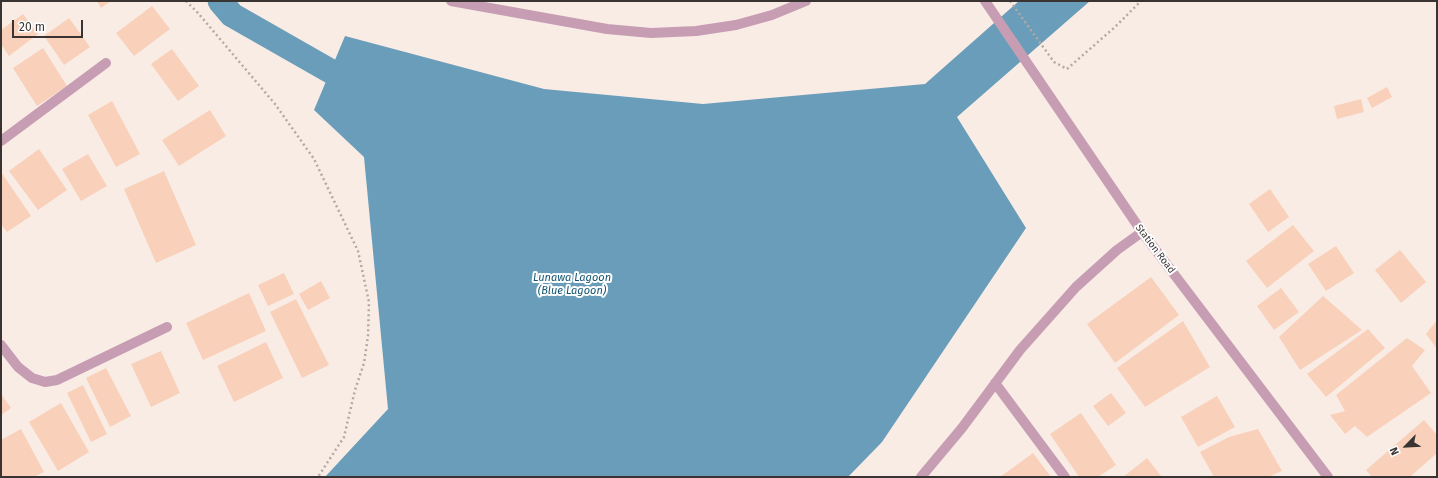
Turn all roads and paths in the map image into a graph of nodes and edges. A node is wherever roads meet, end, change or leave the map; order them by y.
1 (186, 1) edge
2 (451, 1) edge
3 (806, 1) edge
4 (985, 1) edge
5 (1010, 1) edge
6 (1141, 1) edge
7 (106, 63) dead end
8 (1, 141) edge
9 (1142, 232) junction
10 (167, 327) dead end
11 (1, 345) edge
12 (995, 383) junction
13 (318, 477) edge
14 (921, 477) edge
15 (1065, 477) edge
16 (1328, 477) edge

1 - 13 path
2 - 3 street
4 - 9 street, Station Road
5 - 6 path
7 - 8 street
9 - 12 street
9 - 16 street, Station Road
10 - 11 street
12 - 14 street
12 - 15 street

